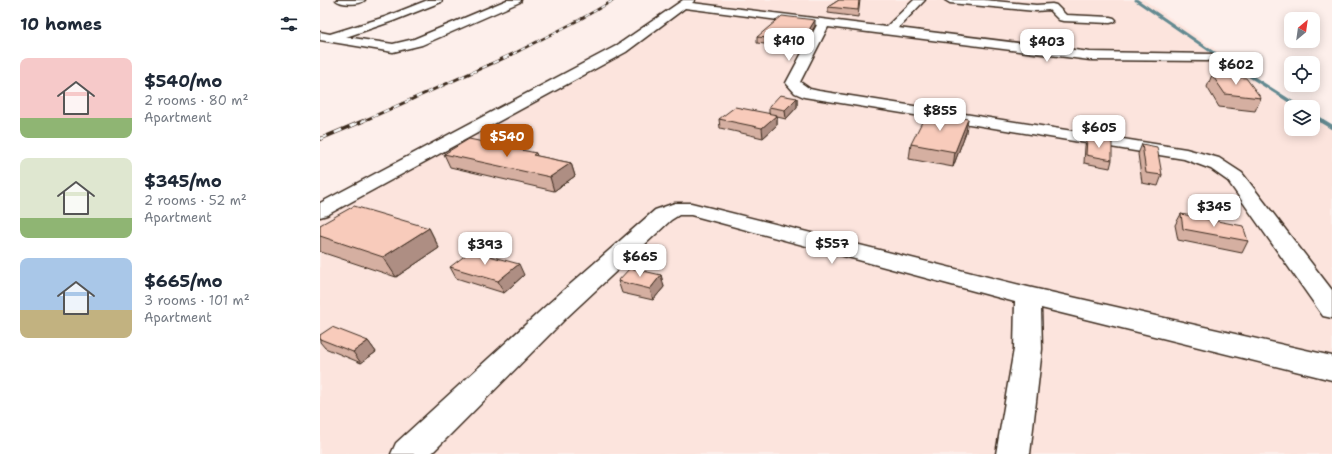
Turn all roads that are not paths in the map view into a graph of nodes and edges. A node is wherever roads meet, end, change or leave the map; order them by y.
1 (341, 0) edge
2 (360, 0) edge
3 (438, 0) edge
4 (516, 0) edge
5 (920, 0) edge
6 (950, 0) edge
7 (687, 3) edge
8 (1053, 3) edge
9 (1110, 20) dead end
10 (824, 23) junction
11 (889, 30) junction
12 (325, 37) edge
13 (1207, 57) dead end
14 (320, 211) edge
15 (1028, 296) junction
16 (1332, 309) edge
17 (1332, 368) edge
18 (408, 454) edge
19 (1012, 454) edge

1 - 2 street
3 - 12 street
4 - 12 street
5 - 11 street
6 - 8 street
7 - 10 street
7 - 14 street
8 - 9 street
10 - 11 street
10 - 16 street
11 - 13 street
15 - 17 street
15 - 18 street
15 - 19 street

